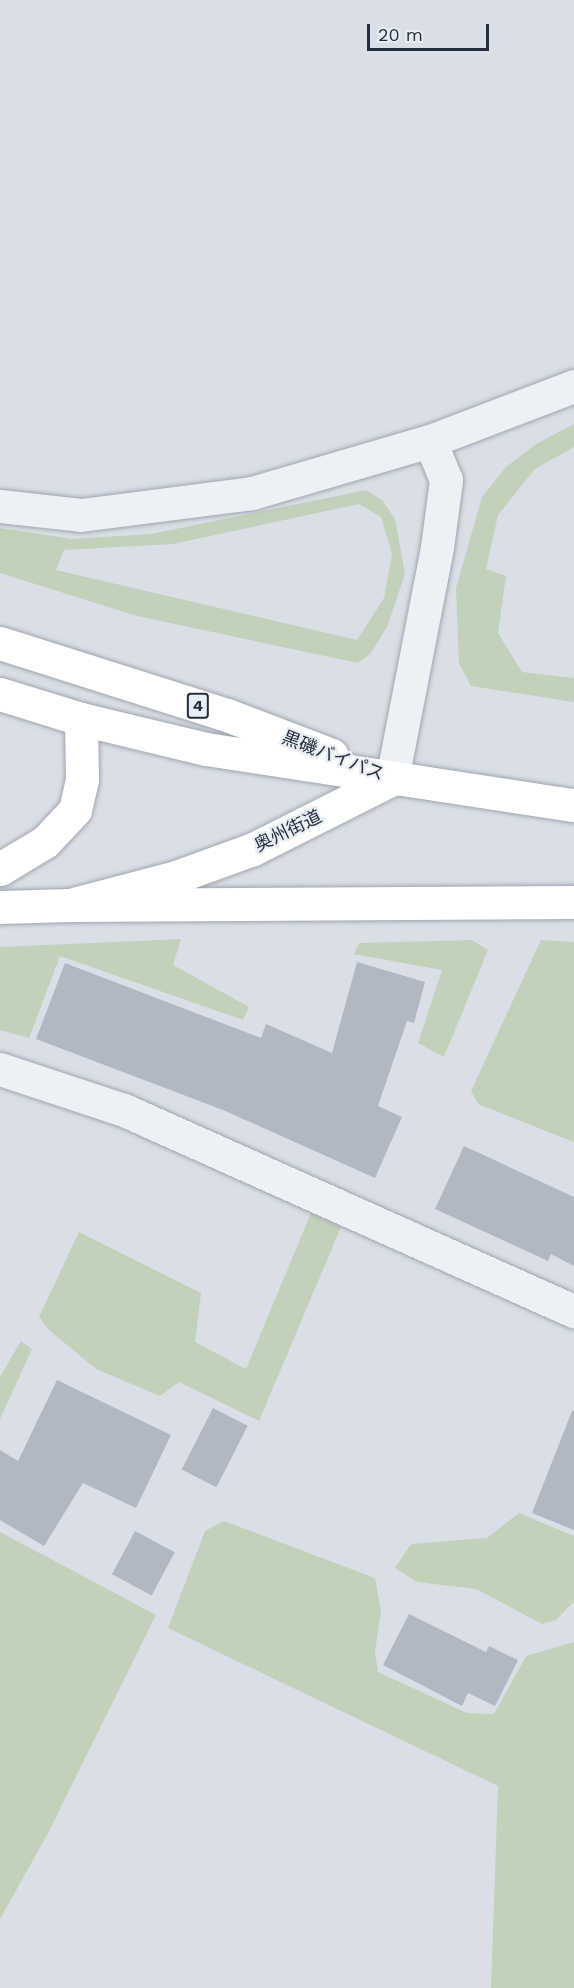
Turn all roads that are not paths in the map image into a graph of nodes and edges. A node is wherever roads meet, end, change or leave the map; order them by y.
1 (574, 386) edge
2 (430, 441) junction
3 (0, 506) edge
4 (0, 643) edge
5 (0, 694) edge
6 (81, 719) junction
7 (392, 779) junction
8 (574, 805) edge
9 (0, 869) edge
10 (574, 902) edge
11 (70, 905) junction
12 (0, 907) edge
13 (0, 1069) edge
14 (574, 1311) edge

1 - 2 street
2 - 3 street
2 - 7 street
4 - 7 main road, 黒磯バイパス / 4
5 - 6 main road, 黒磯バイパス / 4
6 - 7 main road, 黒磯バイパス / 4
6 - 9 main road
7 - 8 main road, 4
7 - 11 main road, 奥州街道
10 - 11 main road
11 - 12 main road, 奥州街道
13 - 14 street

